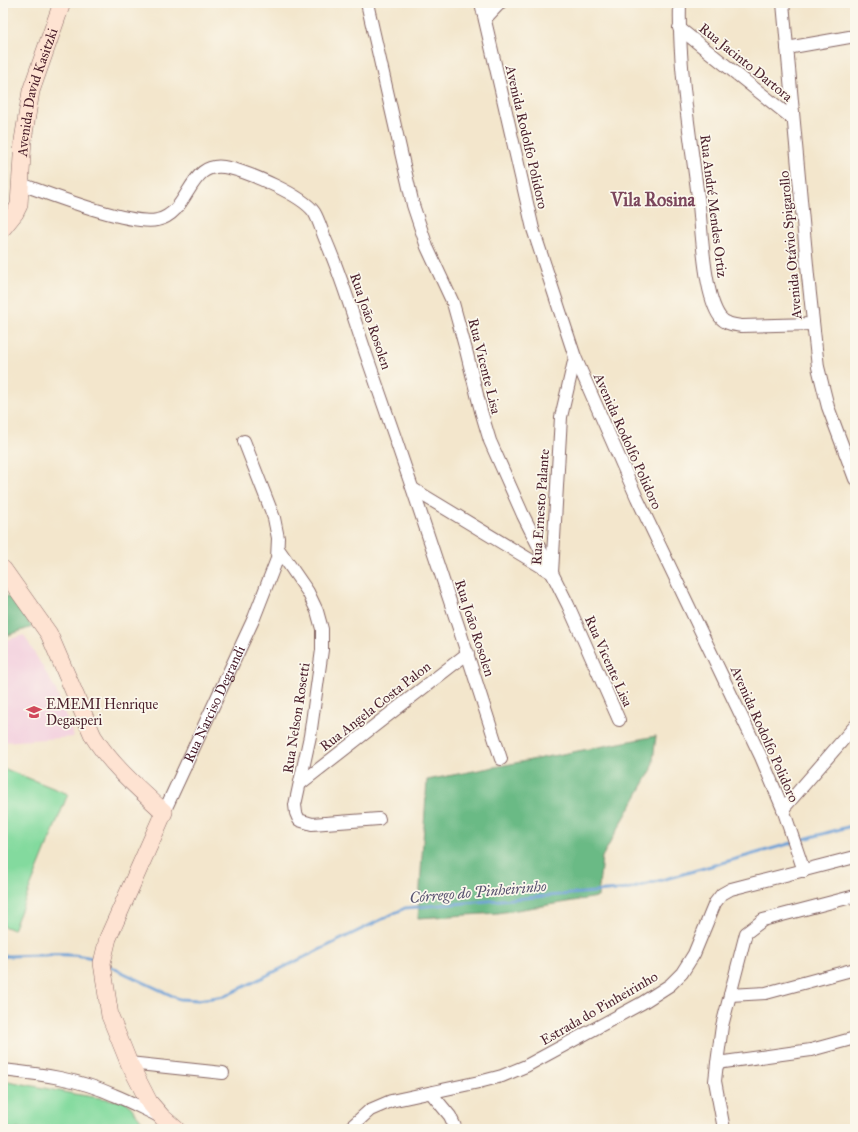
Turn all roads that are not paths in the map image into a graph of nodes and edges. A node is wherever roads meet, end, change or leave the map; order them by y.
1 (62, 3) edge
2 (368, 3) edge
3 (481, 3) edge
4 (500, 3) edge
5 (680, 3) edge
6 (783, 3) edge
7 (485, 19) junction
8 (679, 28) junction
9 (855, 36) edge
10 (787, 48) junction
11 (793, 119) junction
12 (21, 184) junction
13 (3, 228) edge
14 (813, 324) junction
15 (575, 357) junction
16 (244, 441) dead end
17 (855, 479) edge
18 (413, 489) junction
19 (279, 550) junction
20 (3, 569) edge
21 (552, 573) junction
22 (468, 653) junction
23 (619, 720) dead end
24 (855, 726) edge
25 (501, 758) dead end
26 (301, 783) junction
27 (783, 809) junction
28 (164, 812) junction
29 (379, 819) dead end
30 (855, 857) edge
31 (804, 871) junction
32 (855, 896) edge
33 (855, 969) edge
34 (730, 995) junction
35 (855, 1038) edge
36 (129, 1063) junction
37 (717, 1063) junction
38 (3, 1070) edge
39 (223, 1073) dead end
40 (431, 1093) junction
41 (162, 1117) junction
42 (361, 1125) edge
43 (176, 1129) edge
44 (349, 1129) edge
45 (456, 1129) edge
46 (724, 1129) edge

1 - 12 main road, Avenida David Kasitzki
2 - 21 street, Rua Vicente Lisa
3 - 7 street, Avenida Rodolfo Polidoro
4 - 7 street
5 - 8 street, Rua André Mendes Ortiz
6 - 10 street, Avenida Otávio Spigarollo
7 - 15 street, Avenida Rodolfo Polidoro
8 - 11 street, Rua Jacinto Dartora
8 - 14 street, Rua André Mendes Ortiz
9 - 10 street
10 - 11 street, Avenida Otávio Spigarollo
11 - 14 street, Avenida Otávio Spigarollo
12 - 13 main road, Avenida David Kasitzki
12 - 18 street, Rua João Rosolen
14 - 17 street, Avenida Otávio Spigarollo
15 - 21 street, Rua Ernesto Palante
15 - 27 street, Avenida Rodolfo Polidoro
16 - 19 street, Rua Narciso Degrandi
18 - 21 street, Rua Ernesto Palante
18 - 22 street, Rua João Rosolen
19 - 26 street, Rua Nelson Rosetti
19 - 28 street, Rua Narciso Degrandi
20 - 28 main road
21 - 23 street, Rua Vicente Lisa
22 - 25 street, Rua João Rosolen
22 - 26 street, Rua Angela Costa Palon
24 - 27 street
26 - 29 street, Rua Nelson Rosetti
27 - 31 street, Avenida Rodolfo Polidoro
28 - 36 main road, Rua Narciso Degrandi
30 - 31 street, Estrada do Pinheirinho
31 - 40 street, Estrada do Pinheirinho
32 - 34 street
33 - 34 street
34 - 37 street
35 - 37 street
36 - 39 street
36 - 41 main road
37 - 46 street
38 - 41 street
40 - 42 street, Estrada do Pinheirinho
40 - 45 street
41 - 43 main road
42 - 44 street, Estrada do Pinheirinho

